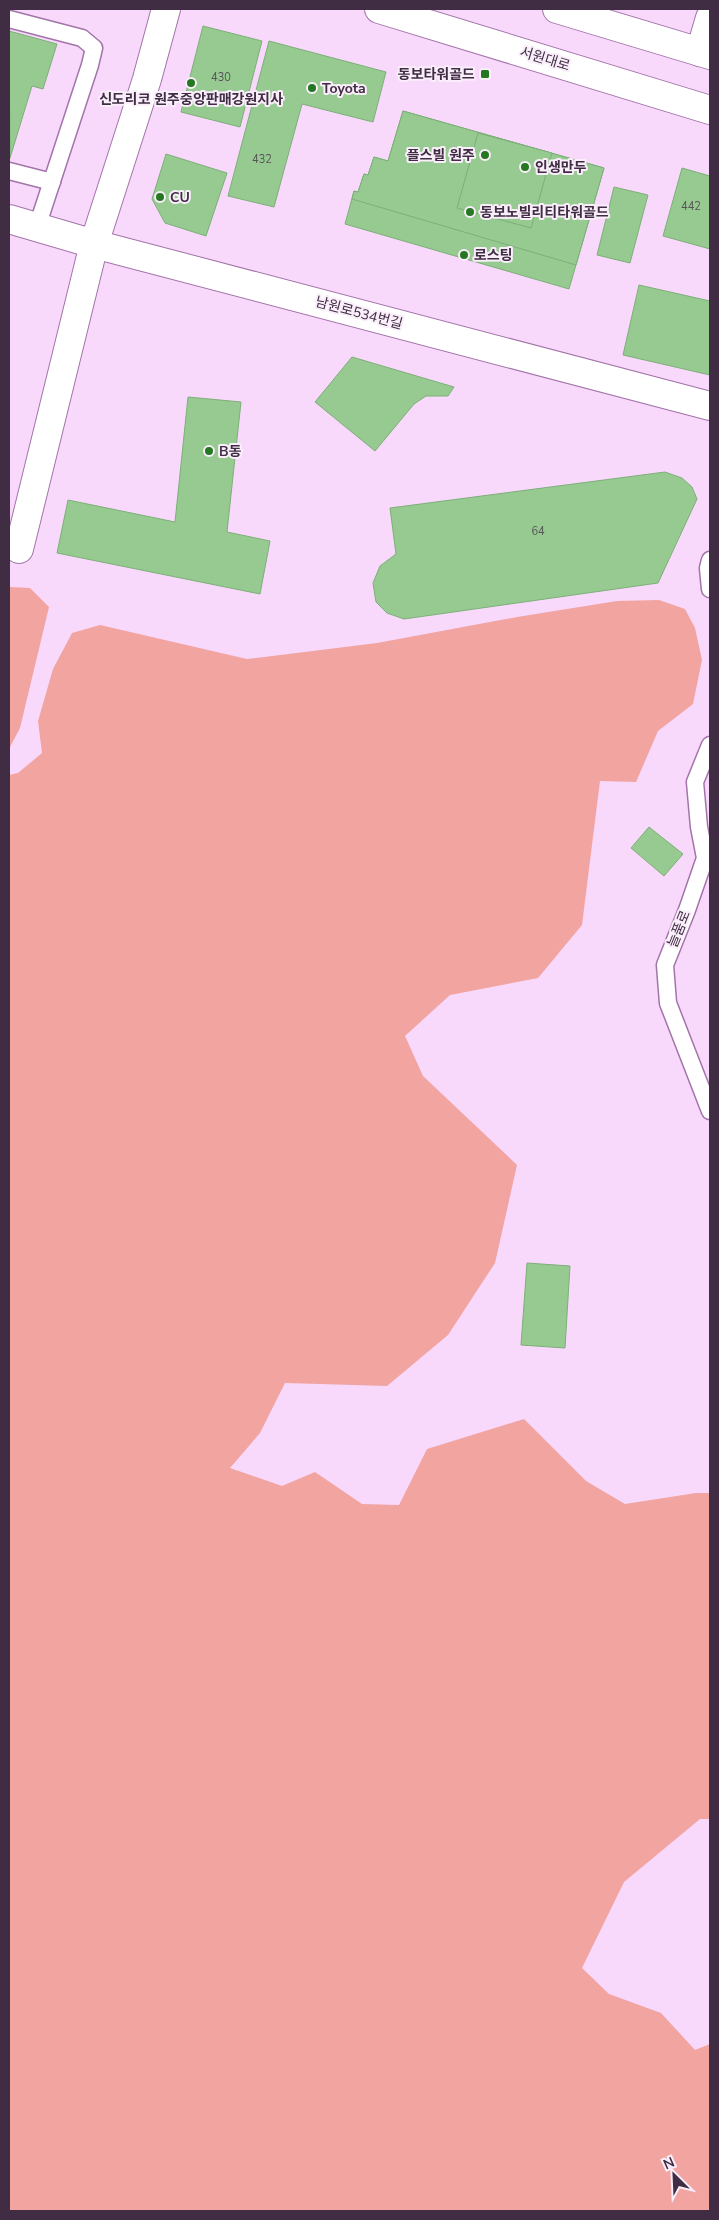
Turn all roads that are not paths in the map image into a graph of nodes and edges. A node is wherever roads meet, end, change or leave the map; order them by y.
1 (166, 9) edge
2 (379, 9) edge
3 (557, 9) edge
4 (710, 18) edge
5 (9, 19) edge
6 (705, 54) edge
7 (710, 110) edge
8 (9, 171) edge
9 (52, 182) junction
10 (9, 219) edge
11 (37, 227) junction
12 (94, 244) junction
13 (710, 406) edge
14 (19, 549) dead end
15 (710, 560) edge
16 (710, 589) edge
17 (710, 745) edge
18 (710, 1110) edge

1 - 12 street
2 - 7 street, 서원대로
3 - 6 street
4 - 6 street
5 - 9 lane
8 - 9 lane
9 - 11 lane
10 - 11 street, 남원로534번길
11 - 12 street, 남원로534번길
12 - 13 street, 남원로534번길
12 - 14 street
15 - 16 lane
17 - 18 lane, 늘품로

